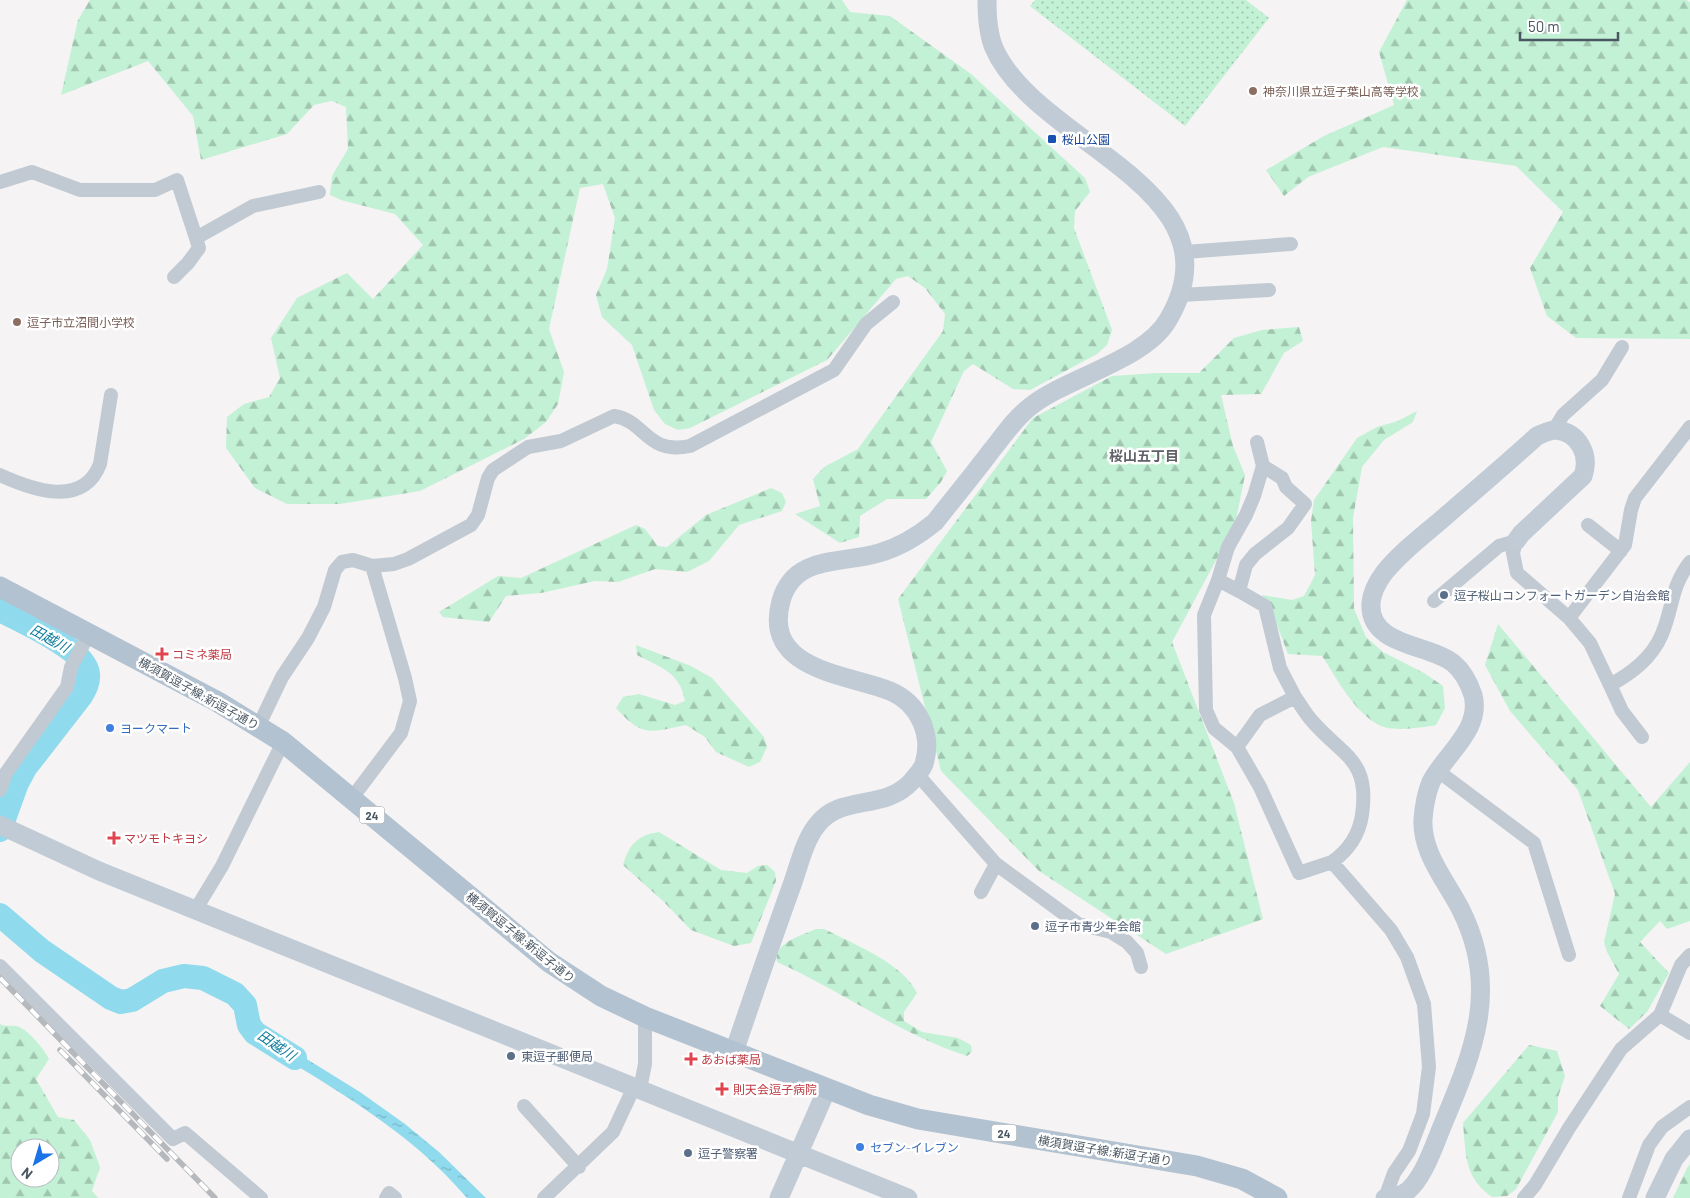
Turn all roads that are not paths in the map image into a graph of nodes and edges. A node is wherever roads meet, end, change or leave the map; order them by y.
1 (987, 0) edge
2 (0, 182) edge
3 (319, 192) dead end
4 (196, 238) junction
5 (1291, 244) dead end
6 (1185, 252) junction
7 (174, 277) dead end
8 (1269, 290) dead end
9 (1181, 295) junction
10 (893, 302) dead end
11 (1622, 347) dead end
12 (111, 395) dead end
13 (1690, 426) edge
14 (1554, 430) junction
15 (1257, 442) dead end
16 (1263, 466) junction
17 (0, 475) edge
18 (1588, 525) dead end
19 (1516, 541) junction
20 (1621, 551) junction
21 (1690, 562) edge
22 (372, 566) junction
23 (1218, 580) junction
24 (0, 587) edge
25 (1239, 591) junction
26 (1434, 601) dead end
27 (1569, 618) junction
28 (81, 649) junction
29 (1610, 685) junction
30 (1295, 697) junction
31 (258, 725) junction
32 (1642, 737) dead end
33 (283, 742) junction
34 (1237, 747) junction
35 (1438, 771) junction
36 (918, 775) junction
37 (0, 790) edge
38 (352, 798) junction
39 (4, 827) edge
40 (1332, 862) junction
41 (996, 864) junction
42 (981, 892) dead end
43 (196, 909) junction
44 (1569, 955) dead end
45 (1690, 955) edge
46 (0, 966) edge
47 (1141, 967) dead end
48 (1660, 1015) junction
49 (645, 1017) junction
50 (1690, 1033) edge
51 (734, 1052) junction
52 (637, 1088) junction
53 (826, 1089) junction
54 (524, 1106) dead end
55 (1690, 1107) edge
56 (1690, 1138) edge
57 (800, 1153) junction
58 (579, 1167) junction
59 (261, 1198) edge
60 (386, 1198) edge
61 (395, 1198) edge
62 (544, 1198) edge
63 (779, 1198) edge
64 (908, 1198) edge
65 (1277, 1198) edge
66 (1385, 1198) edge
67 (1524, 1198) edge
68 (1629, 1198) edge
69 (1655, 1198) edge

1 - 6 street
2 - 4 street
3 - 4 street
4 - 7 street
5 - 6 street
6 - 9 street
8 - 9 street
9 - 36 street
10 - 22 street
11 - 14 street
12 - 17 street
13 - 20 street
14 - 19 street
14 - 35 street
15 - 16 street
16 - 23 street
16 - 25 street
18 - 20 street
19 - 26 street
19 - 27 street
20 - 27 street
21 - 29 street
22 - 31 street
22 - 38 street
23 - 25 street
23 - 34 street
24 - 28 main road, 横須賀逗子線;新逗子通り / 24
25 - 30 street
27 - 29 street
28 - 31 main road, 横須賀逗子線;新逗子通り / 24
28 - 37 street
29 - 32 street
30 - 34 street
30 - 40 street
31 - 33 main road, 横須賀逗子線;新逗子通り / 24
33 - 38 main road, 横須賀逗子線;新逗子通り / 24
33 - 43 street
34 - 40 street
35 - 44 street
35 - 66 street
36 - 41 street
36 - 51 street
38 - 49 main road, 横須賀逗子線;新逗子通り / 24
39 - 43 street
40 - 66 street
41 - 42 street
41 - 47 street
43 - 52 street
45 - 48 street
46 - 59 street
48 - 50 street
48 - 67 street
49 - 51 main road, 横須賀逗子線;新逗子通り / 24
49 - 52 street
51 - 53 main road, 横須賀逗子線;新逗子通り / 24
52 - 57 street
52 - 58 street
53 - 57 street
53 - 65 main road, 横須賀逗子線;新逗子通り / 24
54 - 58 street
55 - 68 street
56 - 69 street
57 - 63 street
57 - 64 street
58 - 62 street
60 - 61 street

